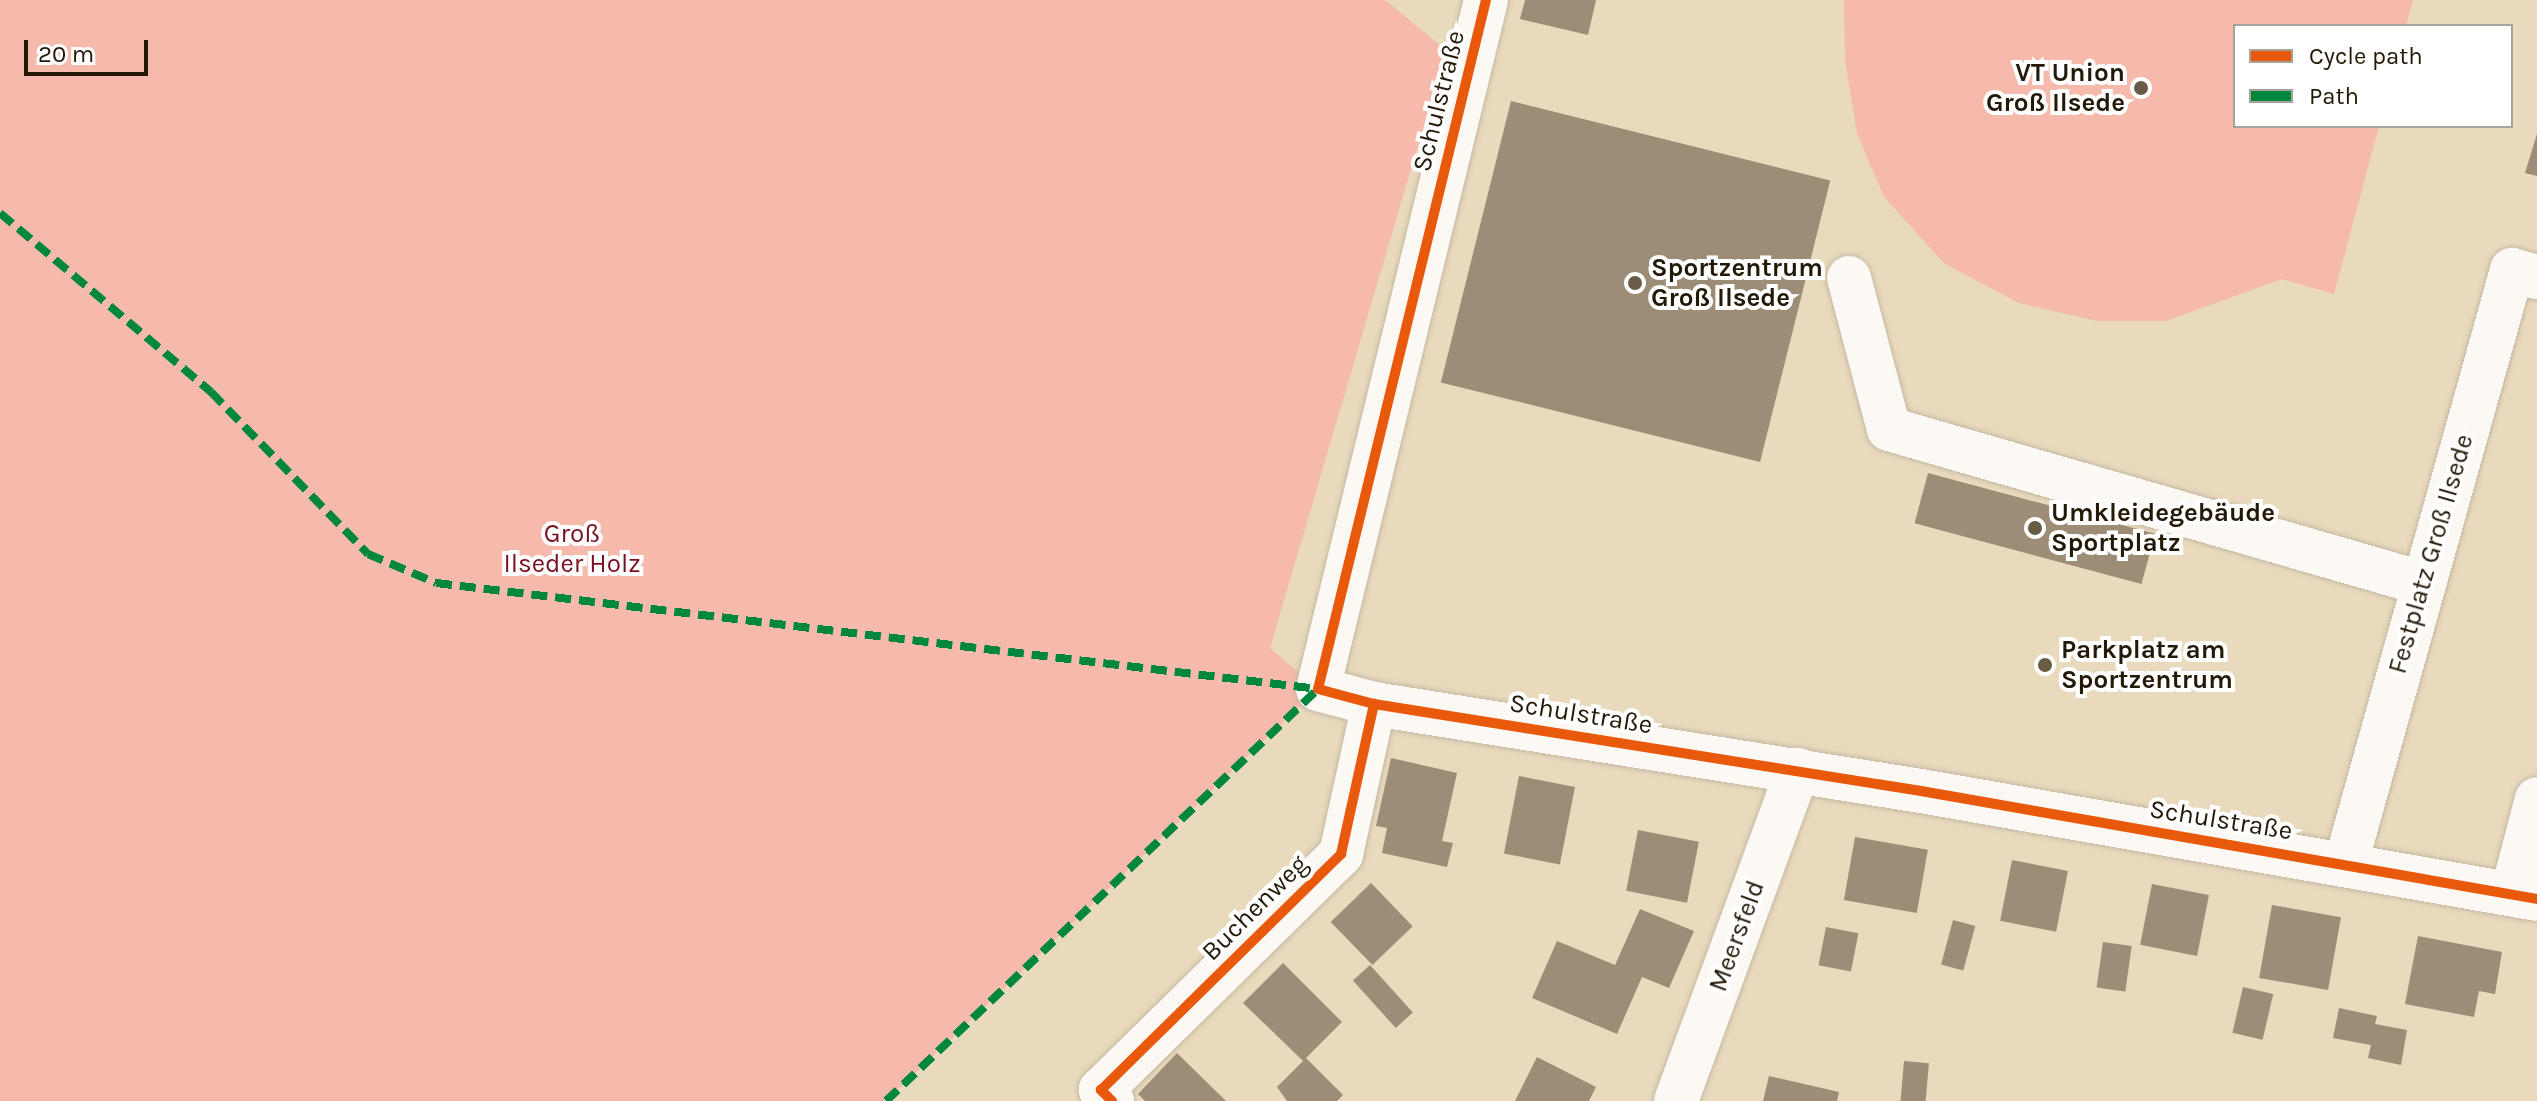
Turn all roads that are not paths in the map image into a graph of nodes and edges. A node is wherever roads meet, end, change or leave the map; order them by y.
1 (1486, 0) edge
2 (2537, 277) edge
3 (1849, 278) dead end
4 (2422, 583) junction
5 (1374, 704) junction
6 (1798, 770) junction
7 (2537, 799) edge
8 (2346, 863) junction
9 (2524, 896) edge
10 (1112, 1101) edge
11 (1676, 1101) edge

1 - 5 street, Schulstraße
2 - 4 street, Festplatz Groß Ilsede
3 - 4 street
4 - 8 street, Festplatz Groß Ilsede
5 - 6 street, Schulstraße
5 - 10 street, Buchenweg
6 - 8 street, Schulstraße
6 - 11 street, Meersfeld
7 - 9 street
8 - 9 street, Schulstraße

